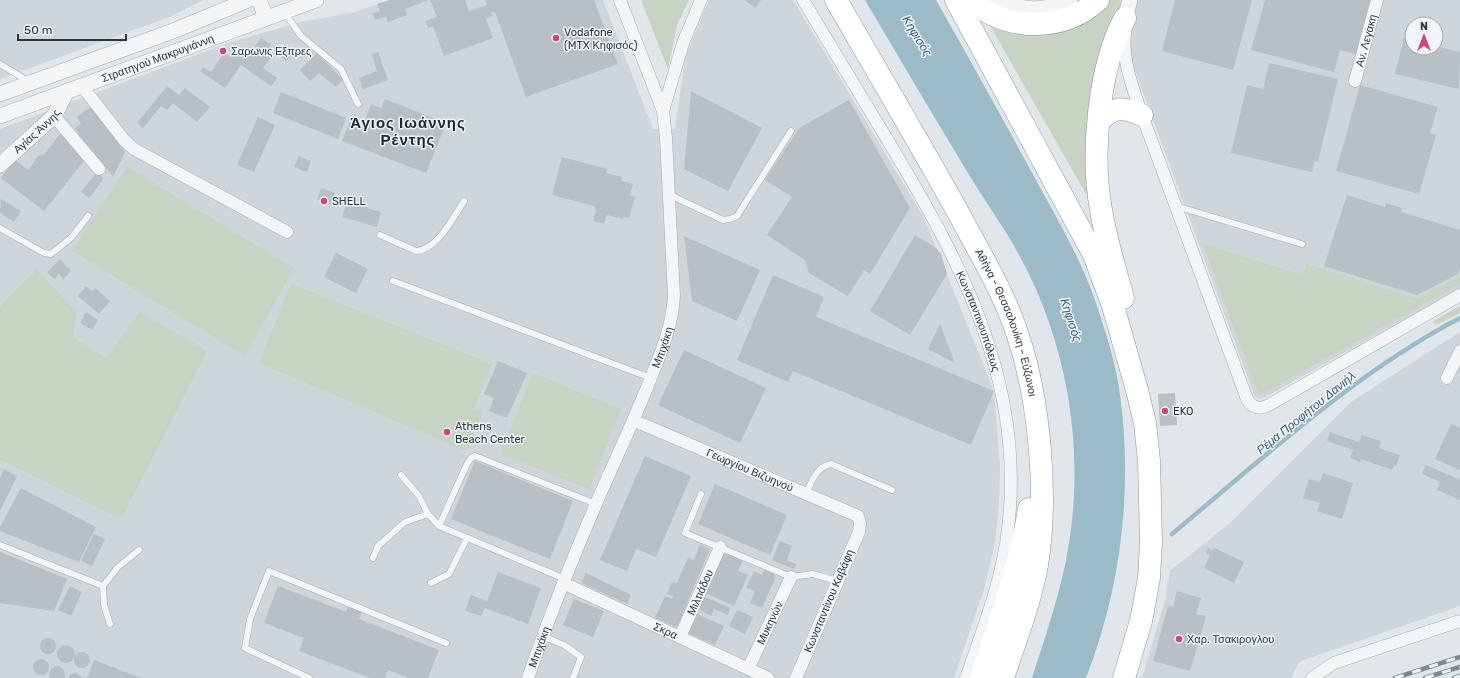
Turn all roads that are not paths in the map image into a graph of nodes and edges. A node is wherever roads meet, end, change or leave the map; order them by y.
1 (219, 0) edge
2 (248, 0) edge
3 (259, 0) edge
4 (316, 0) edge
5 (620, 0) edge
6 (701, 0) edge
7 (803, 0) edge
8 (836, 0) edge
9 (956, 0) edge
10 (970, 0) edge
11 (997, 0) edge
12 (1070, 0) edge
13 (1098, 0) edge
14 (1377, 0) edge
15 (1127, 9) edge
16 (284, 11) junction
17 (266, 18) junction
18 (173, 31) junction
19 (0, 64) edge
20 (59, 73) junction
21 (1355, 81) dead end
22 (31, 83) junction
23 (82, 86) junction
24 (67, 91) junction
25 (0, 94) edge
26 (358, 104) dead end
27 (663, 111) junction
28 (1142, 115) junction
29 (0, 116) edge
30 (54, 116) junction
31 (1099, 121) junction
32 (792, 131) dead end
33 (0, 165) edge
34 (99, 169) dead end
35 (668, 194) junction
36 (464, 201) dead end
37 (1176, 206) junction
38 (88, 216) dead end
39 (0, 228) edge
40 (287, 232) dead end
41 (380, 235) dead end
42 (1302, 244) dead end
43 (393, 281) dead end
44 (1460, 295) edge
45 (1460, 351) edge
46 (1129, 362) junction
47 (651, 378) junction
48 (1446, 378) dead end
49 (635, 421) junction
50 (1042, 472) junction
51 (401, 475) dead end
52 (892, 490) dead end
53 (701, 494) dead end
54 (806, 494) junction
55 (596, 504) junction
56 (428, 514) junction
57 (860, 523) joint
58 (439, 526) junction
59 (467, 538) junction
60 (0, 545) edge
61 (720, 547) junction
62 (139, 550) dead end
63 (373, 558) dead end
64 (791, 577) junction
65 (564, 581) junction
66 (837, 581) junction
67 (432, 584) dead end
68 (103, 586) junction
69 (1460, 621) edge
70 (110, 624) dead end
71 (542, 636) junction
72 (680, 637) junction
73 (446, 643) dead end
74 (748, 669) junction
75 (309, 678) edge
76 (528, 678) edge
77 (573, 678) edge
78 (768, 678) edge
79 (796, 678) edge
80 (966, 678) edge
81 (981, 678) edge
82 (1003, 678) edge
83 (1124, 678) edge
84 (1312, 678) edge

1 - 18 street
2 - 18 street, Στρατηγού Μακρυγιάννη
3 - 17 street
4 - 16 street, Στρατηγού Μακρυγιάννη
5 - 27 street, Μπιχάκη
6 - 27 street
7 - 80 street, Κωνσταντινουπόλεως
8 - 50 highway, Αθήνα - Θεσσαλονίκη - Εύζωνοι
9 - 46 highway
10 - 13 highway
11 - 12 street
14 - 21 street, Αν. Λεγακη
15 - 28 street
15 - 31 highway
16 - 17 street, Στρατηγού Μακρυγιάννη
16 - 26 lane
17 - 23 street, Στρατηγού Μακρυγιάννη
18 - 20 street, Στρατηγού Μακρυγιάννη
19 - 22 lane
20 - 22 street, Στρατηγού Μακρυγιάννη
20 - 24 street
22 - 25 street, Στρατηγού Μακρυγιάννη
23 - 24 street, Στρατηγού Μακρυγιάννη
23 - 40 street
24 - 29 street, Στρατηγού Μακρυγιάννη
24 - 30 street, Αγίας Άννης
27 - 35 street, Μπιχάκη
28 - 31 highway
28 - 37 street
30 - 33 street, Αγίας Άννης
30 - 34 street
31 - 46 highway
32 - 35 lane
35 - 47 street, Μπιχάκη
36 - 41 lane
37 - 42 lane
37 - 44 street
38 - 39 lane
43 - 47 lane
45 - 48 street
46 - 83 highway
47 - 49 street, Μπιχάκη
49 - 54 street, Γεωργίου Βιζυηνού
49 - 55 street, Μπιχάκη
50 - 81 highway
50 - 82 highway, Αθήνα - Θεσσαλονίκη - Εύζωνοι
51 - 56 lane
52 - 54 lane
53 - 61 lane
54 - 57 street, Γεωργίου Βιζυηνού
55 - 58 lane
55 - 65 street, Μπιχάκη
56 - 58 lane
56 - 63 lane
57 - 66 street, Κωνσταντίνου Καβάφη
58 - 59 lane
59 - 65 lane
59 - 67 lane
60 - 68 lane
61 - 64 lane
61 - 72 street, Μιλτιάδου
62 - 68 lane
64 - 66 lane
64 - 74 street, Μυκηνών
65 - 71 street, Μπιχάκη
65 - 72 street, Σκρα
66 - 79 street, Κωνσταντίνου Καβάφη
68 - 70 lane
69 - 84 street
71 - 76 street, Μπιχάκη
71 - 77 lane
72 - 74 street, Σκρα
73 - 75 lane
74 - 78 street, Σκρα

